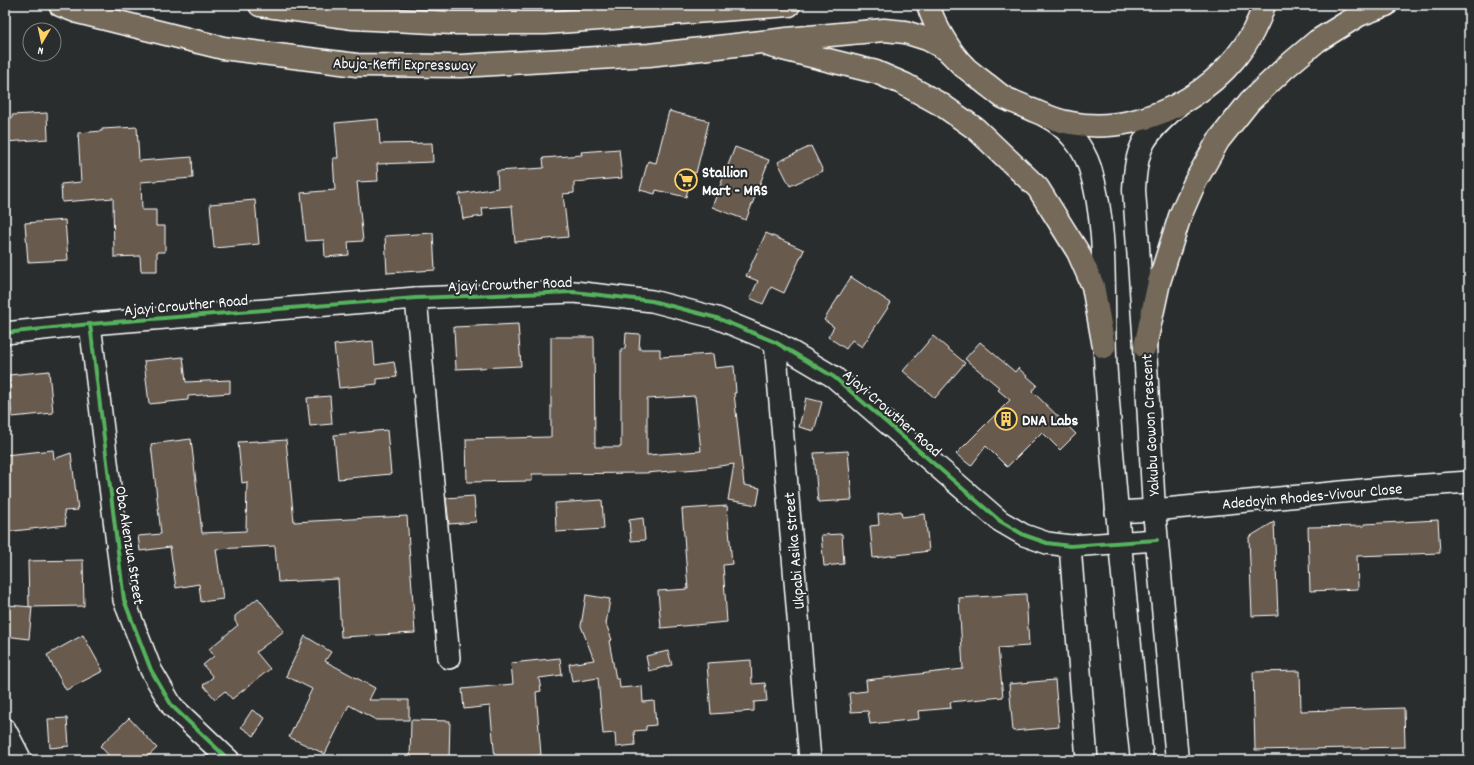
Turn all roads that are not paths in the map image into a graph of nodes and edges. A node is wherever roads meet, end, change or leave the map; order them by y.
1 (60, 5) edge
2 (260, 5) edge
3 (789, 5) edge
4 (928, 5) edge
5 (1386, 5) edge
6 (785, 6) edge
7 (1266, 8) edge
8 (754, 43) junction
9 (964, 67) junction
10 (1179, 105) junction
11 (1043, 114) junction
12 (416, 298) junction
13 (90, 324) junction
14 (5, 333) edge
15 (775, 342) junction
16 (1104, 347) junction
17 (1145, 347) junction
18 (1469, 482) edge
19 (1154, 510) junction
20 (1116, 512) junction
21 (1157, 540) junction
22 (1119, 542) junction
23 (1070, 546) junction
24 (449, 658) dead end
25 (5, 729) edge
26 (226, 759) edge
27 (21, 760) edge
28 (810, 760) edge
29 (1088, 760) edge
30 (1142, 760) edge
31 (1177, 760) edge

1 - 8 highway, Abuja-Keffi Expressway
2 - 6 highway
3 - 6 highway
4 - 9 highway
5 - 17 highway
7 - 10 highway
8 - 9 highway, Abuja-Keffi Expressway
8 - 16 highway
9 - 11 highway
10 - 11 highway
10 - 17 main road, Yakubu Gowon Crescent
11 - 16 main road
12 - 13 street, Ajayi Crowther Road
12 - 15 street, Ajayi Crowther Road
12 - 24 street
13 - 14 street, Ajayi Crowther Road
13 - 26 street, Oba Akenzua Street
15 - 23 street, Ajayi Crowther Road
15 - 28 street, Ukpabi Asika Street
16 - 20 main road
17 - 19 main road, Yakubu Gowon Crescent
18 - 19 street, Adedoyin Rhodes-Vivour Close
19 - 20 street, Adedoyin Rhodes-Vivour Close
19 - 21 main road, Yakubu Gowon Crescent
20 - 22 main road
21 - 22 street, Ajayi Crowther Road
21 - 31 main road, Yakubu Gowon Crescent
22 - 23 street, Ajayi Crowther Road
22 - 30 main road
23 - 29 street
25 - 27 street

